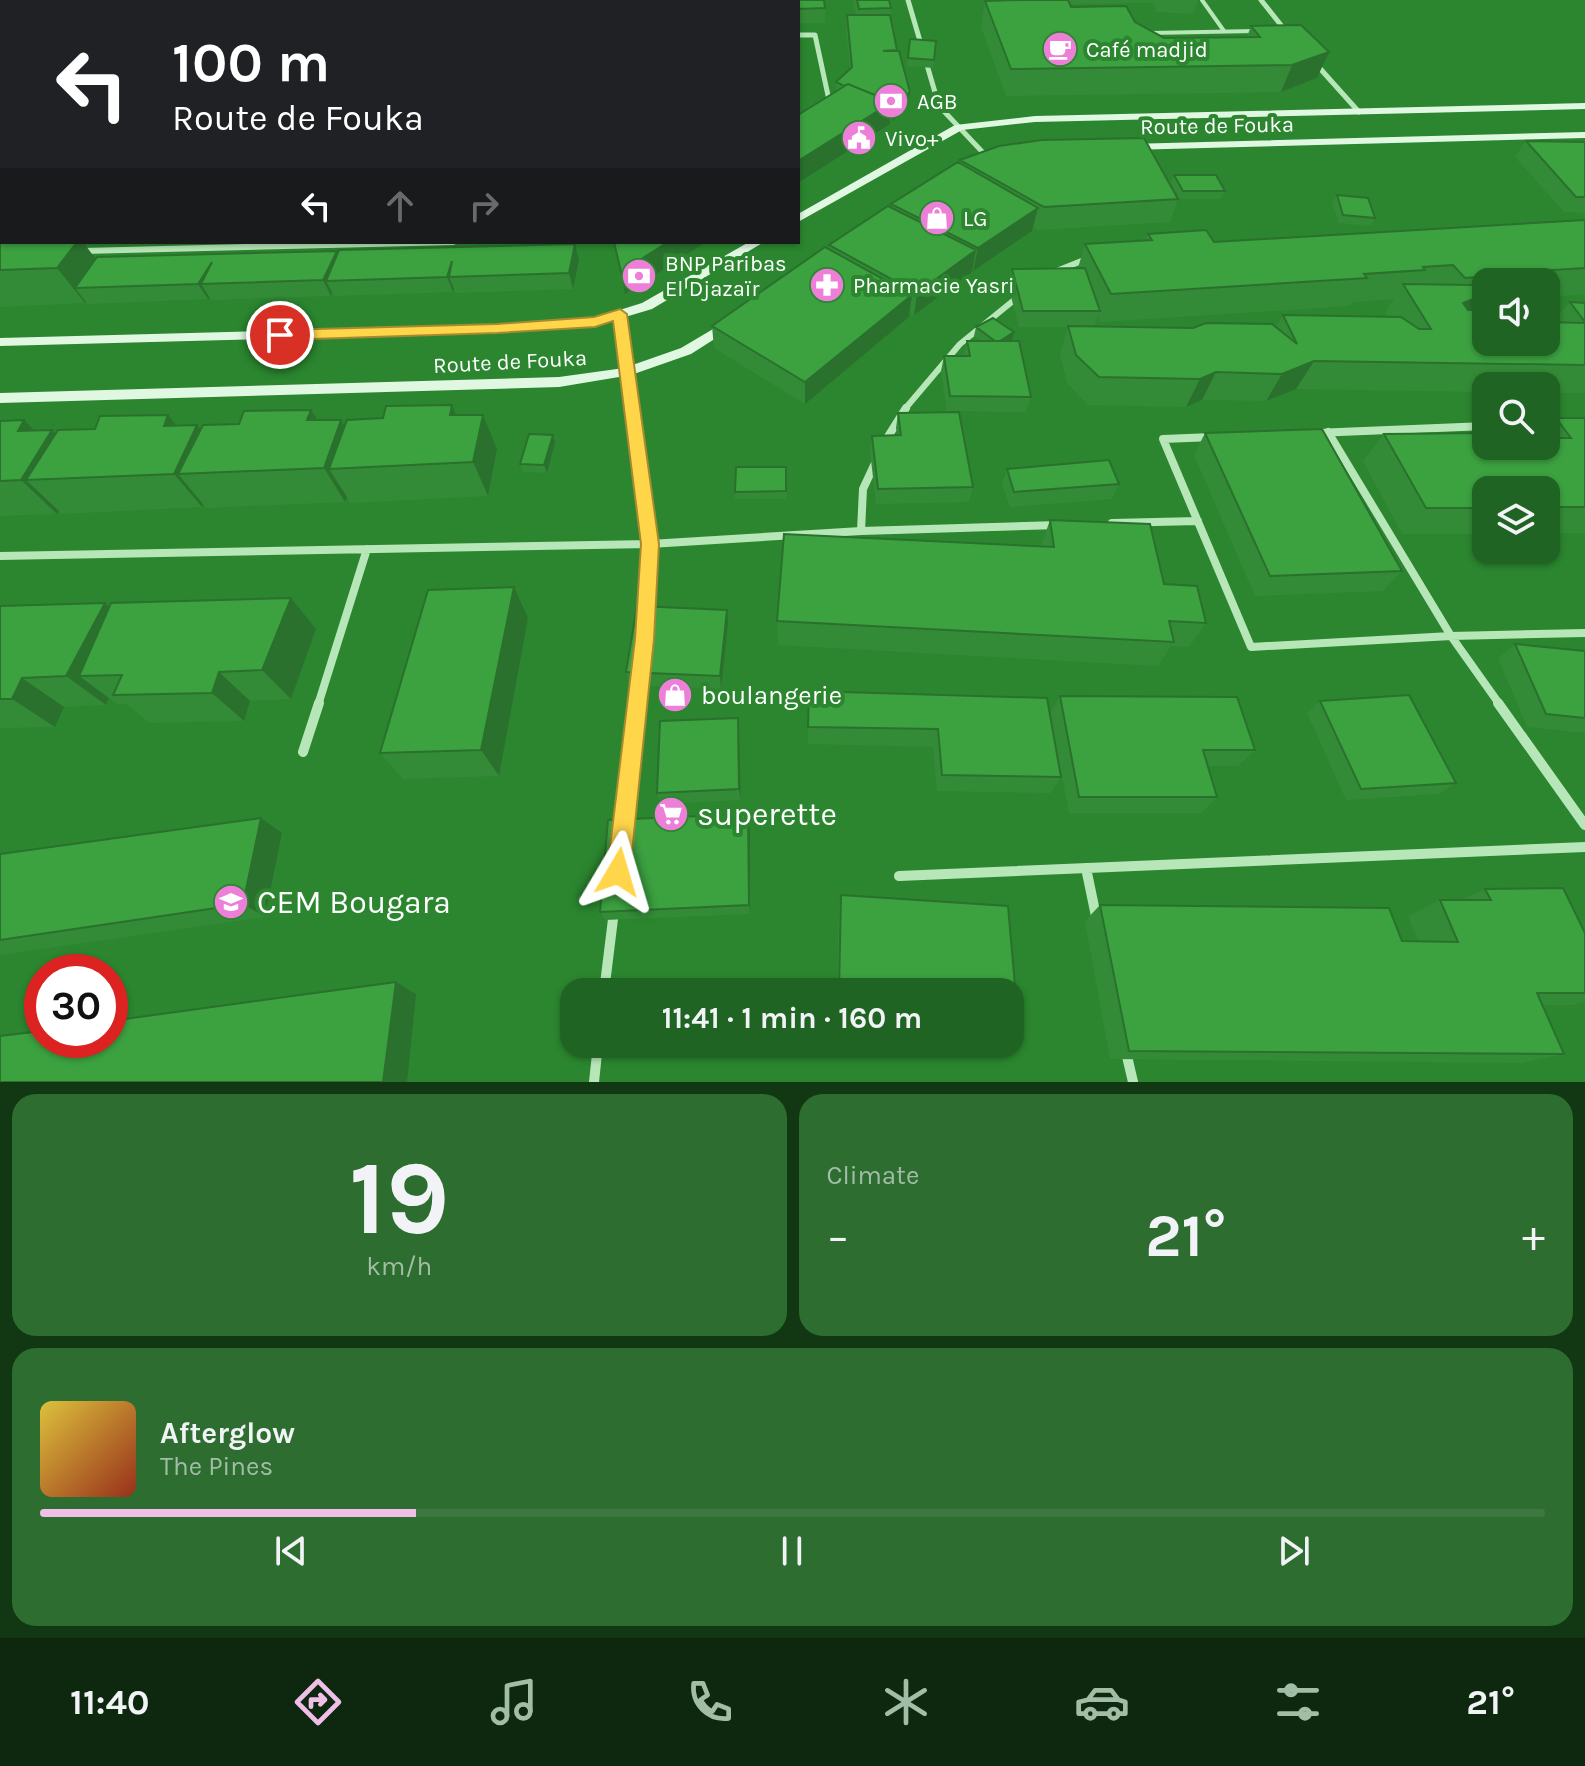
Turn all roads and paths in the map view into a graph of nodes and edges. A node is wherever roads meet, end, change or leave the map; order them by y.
1 (908, 0) edge
2 (1202, 0) edge
3 (1261, 0) edge
4 (1224, 31) junction
5 (1255, 31) edge
6 (1270, 31) edge
7 (1286, 31) junction
8 (1146, 33) edge
9 (800, 35) edge
10 (1296, 43) edge
11 (1307, 54) edge
12 (818, 106) edge
13 (1585, 106) edge
14 (1359, 112) junction
15 (959, 127) junction
16 (1585, 135) edge
17 (1114, 147) edge
18 (1005, 157) edge
19 (984, 161) joint
20 (800, 218) edge
21 (370, 244) edge
22 (755, 244) edge
23 (78, 251) dead end
24 (1092, 257) edge
25 (1047, 277) edge
26 (1024, 293) edge
27 (620, 314) junction
28 (738, 317) edge
29 (0, 342) edge
30 (626, 372) junction
31 (0, 398) edge
32 (1472, 427) edge
33 (1328, 432) junction
34 (1298, 433) edge
35 (1223, 436) edge
36 (1198, 521) junction
37 (1075, 524) edge
38 (1106, 524) edge
39 (861, 531) junction
40 (650, 544) junction
41 (367, 549) junction
42 (0, 556) edge
43 (645, 623) edge
44 (1585, 633) edge
45 (1451, 636) junction
46 (642, 667) edge
47 (303, 752) dead end
48 (1585, 825) edge
49 (1585, 847) edge
50 (621, 849) edge
51 (1086, 868) junction
52 (899, 876) dead end
53 (615, 897) edge
54 (1099, 929) edge
55 (606, 978) edge
56 (1123, 1036) edge
57 (597, 1058) edge
58 (594, 1082) edge
59 (1133, 1082) edge

1 - 15 street
2 - 4 lane
3 - 7 street
4 - 5 lane
4 - 8 lane
6 - 7 lane
7 - 10 street
9 - 12 street
11 - 14 street
13 - 14 main road, Route de Fouka
14 - 15 main road, Route de Fouka
15 - 19 street
15 - 20 main road, Route de Fouka
16 - 17 main road, Route de Fouka
18 - 19 main road
21 - 23 street
22 - 27 main road, Route de Fouka
24 - 25 street
26 - 39 street
27 - 29 main road, Route de Fouka
27 - 30 street
28 - 30 main road, Route de Fouka
30 - 31 main road, Route de Fouka
30 - 40 street
32 - 33 street
33 - 34 street
33 - 45 street
35 - 36 street
36 - 38 street
36 - 45 street
37 - 39 street
39 - 40 street
40 - 41 street
40 - 43 street
41 - 42 street
41 - 47 street
44 - 45 street
45 - 48 street
46 - 50 street
49 - 51 street
51 - 52 street
51 - 54 street
53 - 55 street
56 - 59 street
57 - 58 street

